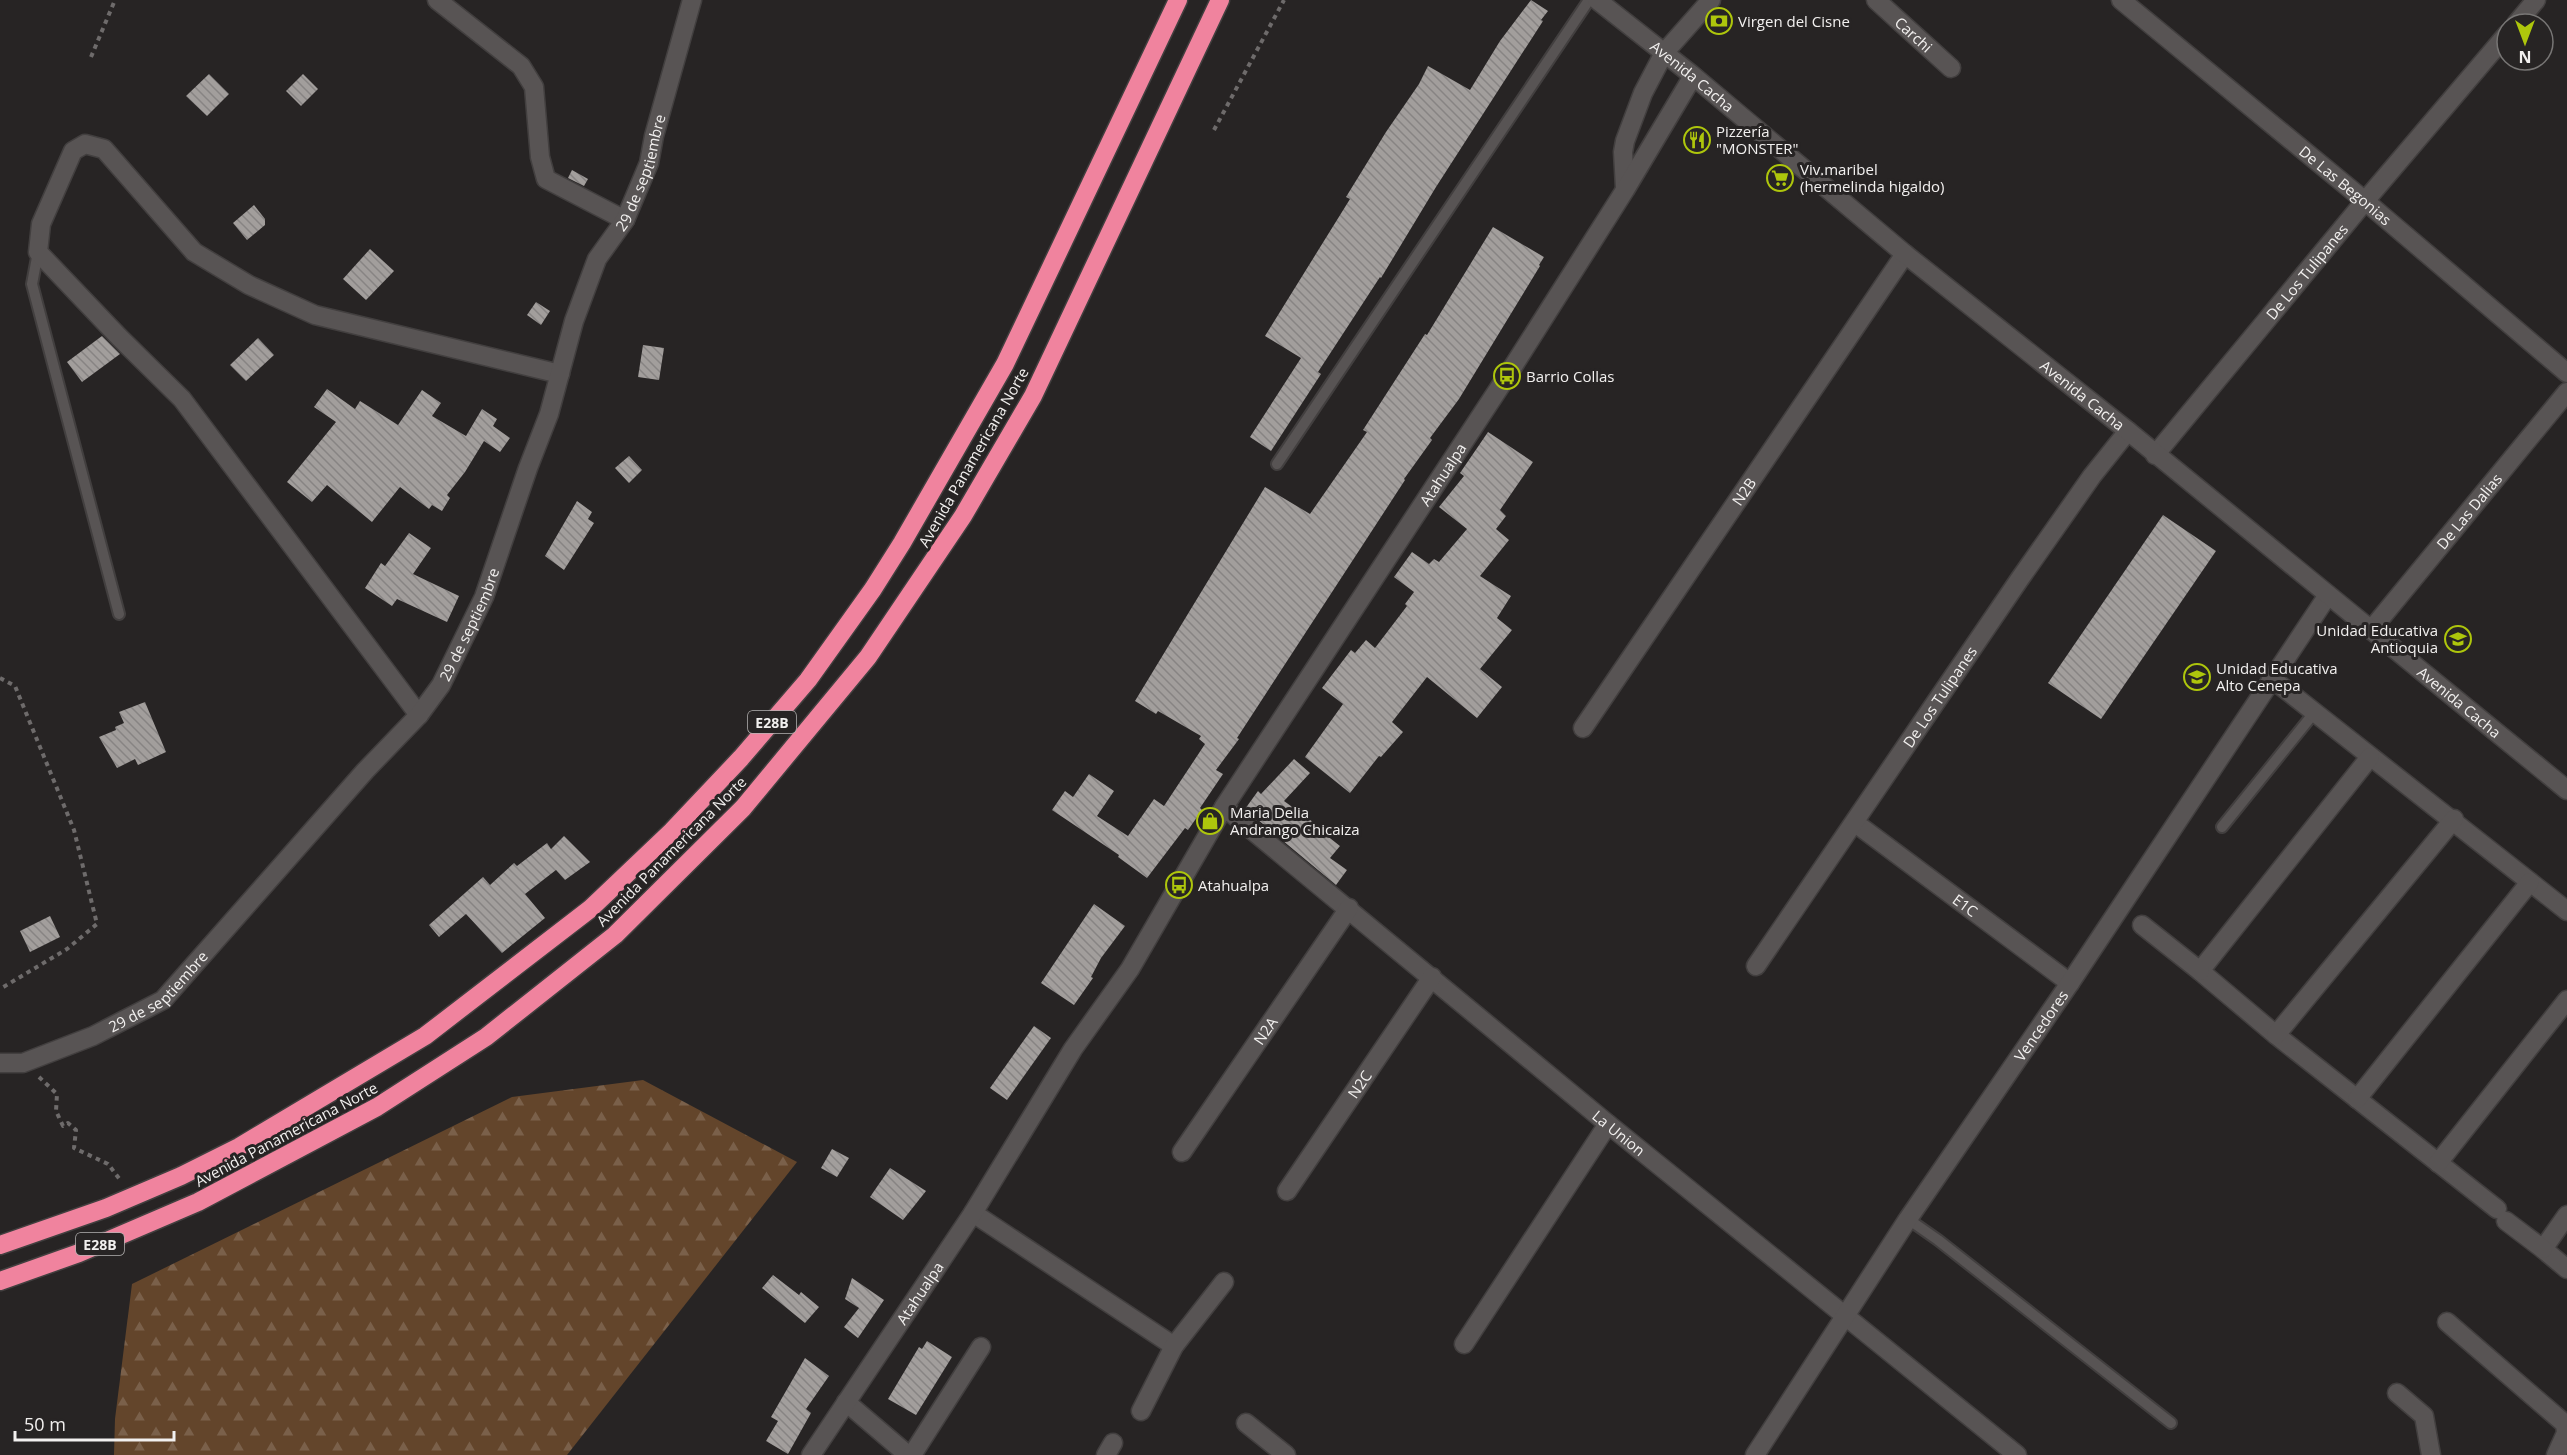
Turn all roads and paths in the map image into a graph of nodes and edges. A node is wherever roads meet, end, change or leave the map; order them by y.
1 (115, 0) edge
2 (436, 0) edge
3 (692, 0) edge
4 (1178, 0) edge
5 (1220, 0) edge
6 (1284, 0) edge
7 (1589, 0) edge
8 (1597, 0) edge
9 (1711, 0) edge
10 (1876, 0) edge
11 (2121, 0) edge
12 (2536, 0) edge
13 (2526, 12) edge
14 (2495, 48) edge
15 (1664, 53) junction
16 (91, 57) dead end
17 (1951, 68) dead end
18 (1693, 76) junction
19 (1214, 130) dead end
20 (1625, 190) junction
21 (2365, 201) junction
22 (625, 220) junction
23 (38, 252) junction
24 (1905, 254) junction
25 (2567, 373) edge
26 (560, 374) junction
27 (2567, 392) edge
28 (2127, 431) junction
29 (2155, 455) junction
30 (1277, 464) dead end
31 (2328, 595) junction
32 (119, 614) dead end
33 (2370, 630) junction
34 (0, 678) edge
35 (2271, 678) junction
36 (2314, 713) junction
37 (419, 715) junction
38 (1582, 728) dead end
39 (2370, 757) junction
40 (2567, 790) edge
41 (1224, 807) junction
42 (2454, 819) junction
43 (2222, 827) dead end
44 (1862, 828) dead end
45 (2530, 882) junction
46 (1349, 908) junction
47 (2567, 911) edge
48 (2142, 925) dead end
49 (1756, 966) dead end
50 (2200, 971) junction
51 (1432, 977) junction
52 (2070, 983) junction
53 (0, 989) edge
54 (2567, 1000) edge
55 (2276, 1035) junction
56 (0, 1063) edge
57 (23, 1063) junction
58 (2357, 1099) junction
59 (1608, 1124) junction
60 (1182, 1152) dead end
61 (2438, 1163) junction
62 (1287, 1191) dead end
63 (127, 1199) junction
64 (973, 1213) junction
65 (2567, 1215) edge
66 (1908, 1219) junction
67 (0, 1245) edge
68 (2542, 1249) junction
69 (2567, 1269) edge
70 (0, 1281) edge
71 (1224, 1282) dead end
72 (1845, 1315) junction
73 (2447, 1322) dead end
74 (1464, 1344) dead end
75 (1174, 1346) junction
76 (981, 1347) dead end
77 (2397, 1393) dead end
78 (846, 1402) junction
79 (1141, 1411) dead end
80 (1246, 1423) dead end
81 (2171, 1423) dead end
82 (811, 1455) edge
83 (910, 1455) edge
84 (1286, 1455) edge
85 (1755, 1455) edge
86 (2017, 1455) edge
87 (2431, 1455) edge
88 (2556, 1455) edge

1 - 16 path
2 - 22 street
3 - 22 street, 29 de septiembre
4 - 63 highway, Avenida Panamericana Norte / E28B
5 - 70 highway, Avenida Panamericana Norte / E28B
6 - 19 path
7 - 30 lane
8 - 15 street, Avenida Cacha
9 - 15 street
10 - 17 street, Carchi
11 - 21 street, De Las Begonias
12 - 13 street
14 - 21 street, De Los Tulipanes
15 - 18 street, Avenida Cacha
15 - 20 street
18 - 20 street, Atahualpa
18 - 24 street, Avenida Cacha
20 - 41 street, Atahualpa
21 - 25 street, De Las Begonias
21 - 29 street, De Los Tulipanes
22 - 26 street, 29 de septiembre
23 - 26 street
23 - 32 lane
23 - 37 street
24 - 28 street, Avenida Cacha
24 - 38 street, N2B
26 - 37 street, 29 de septiembre
27 - 33 street, De Las Dalias
28 - 29 street, Avenida Cacha
28 - 49 street, De Los Tulipanes
29 - 31 street, Avenida Cacha
31 - 33 street, Avenida Cacha
31 - 35 street, Vencedores
33 - 40 street, Avenida Cacha
34 - 53 path
35 - 36 street
35 - 52 street, Vencedores
36 - 39 street
36 - 43 lane
37 - 57 street, 29 de septiembre
39 - 42 street
39 - 50 street
41 - 46 street, La Union
41 - 64 street, Atahualpa
42 - 45 street
42 - 55 street
44 - 52 street, E1C
45 - 47 street
45 - 58 street
46 - 51 street, La Union
46 - 60 street, N2A
48 - 50 street
50 - 55 street
51 - 59 street, La Union
51 - 62 street, N2C
52 - 66 street, Vencedores
54 - 61 street
55 - 58 street
56 - 57 street, 29 de septiembre
57 - 63 path
58 - 61 street
59 - 72 street, La Union
59 - 74 street
61 - 68 street
63 - 67 highway, Avenida Panamericana Norte / E28B
64 - 75 street
64 - 78 street, Atahualpa
65 - 68 street
66 - 72 street, Vencedores
66 - 81 lane
68 - 69 street
71 - 75 street
72 - 85 street, Vencedores
72 - 86 street, La Union
73 - 88 street
75 - 79 street
76 - 83 street
77 - 87 street
78 - 82 street, Atahualpa
78 - 83 street
80 - 84 street

